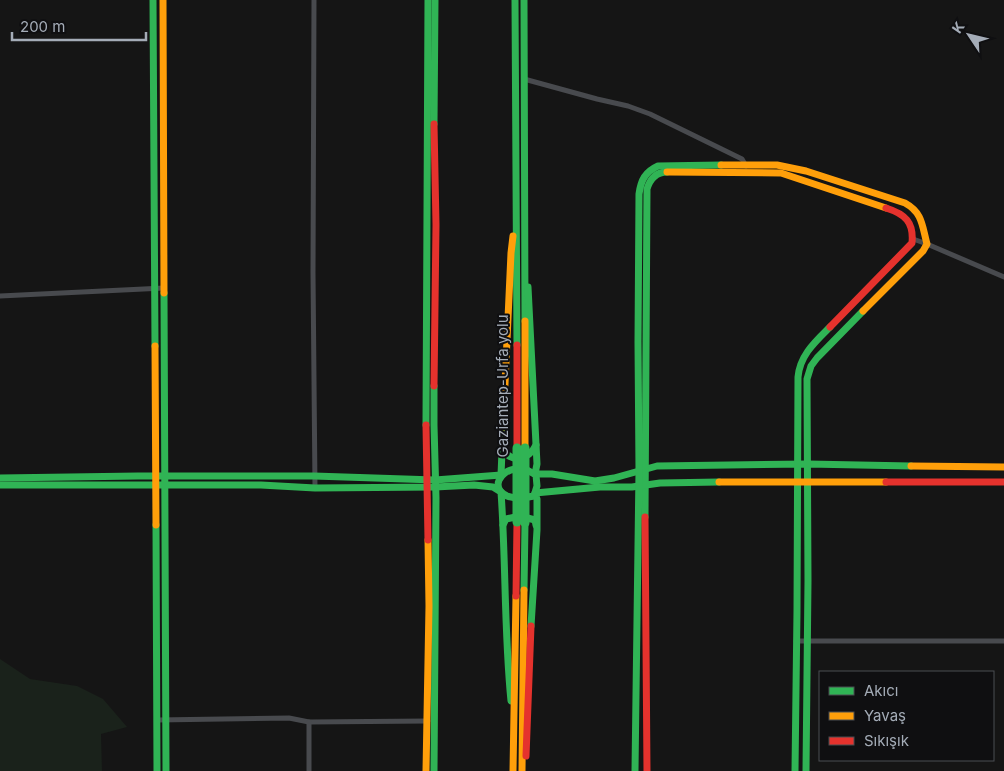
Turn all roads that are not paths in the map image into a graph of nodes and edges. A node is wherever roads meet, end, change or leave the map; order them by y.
1 (153, 0) edge
2 (163, 0) edge
3 (314, 0) edge
4 (428, 0) edge
5 (435, 0) edge
6 (515, 0) edge
7 (524, 0) edge
8 (523, 79) junction
9 (746, 166) junction
10 (516, 213) junction
11 (913, 239) junction
12 (927, 244) junction
13 (524, 258) junction
14 (1004, 277) edge
15 (164, 288) junction
16 (154, 289) junction
17 (0, 296) edge
18 (536, 444) junction
19 (502, 447) junction
20 (521, 448) junction
21 (796, 464) junction
22 (808, 464) junction
23 (1004, 467) edge
24 (643, 470) junction
25 (501, 474) junction
26 (535, 474) junction
27 (314, 476) junction
28 (0, 478) edge
29 (160, 481) junction
30 (796, 481) junction
31 (808, 482) junction
32 (1004, 482) edge
33 (431, 484) junction
34 (0, 485) edge
35 (642, 485) junction
36 (315, 488) junction
37 (501, 492) junction
38 (535, 493) junction
39 (521, 523) junction
40 (503, 525) junction
41 (537, 530) junction
42 (796, 641) junction
43 (1004, 641) edge
44 (807, 642) junction
45 (161, 720) junction
46 (431, 721) junction
47 (309, 722) junction
48 (514, 729) junction
49 (157, 771) edge
50 (166, 771) edge
51 (309, 771) edge
52 (426, 771) edge
53 (434, 771) edge
54 (513, 771) edge
55 (523, 771) edge
56 (635, 771) edge
57 (646, 771) edge
58 (795, 771) edge
59 (806, 771) edge

1 - 16 main road
2 - 15 main road
3 - 27 street
4 - 33 main road
5 - 33 main road
6 - 10 main road, Gaziantep-Urfa yolu
7 - 8 main road, Gaziantep-Urfa yolu
8 - 9 street
8 - 13 main road, Gaziantep-Urfa yolu
9 - 12 main road
9 - 24 main road
10 - 19 main road
10 - 20 main road, Gaziantep-Urfa yolu
11 - 12 street
11 - 21 main road
11 - 24 main road
12 - 14 street
12 - 22 main road
13 - 18 main road
13 - 20 main road, Gaziantep-Urfa yolu
15 - 16 street
15 - 29 main road
16 - 17 street
16 - 29 main road
18 - 19 main road
18 - 26 main road
19 - 25 main road
20 - 39 main road, Gaziantep-Urfa yolu, bridge
21 - 22 main road
21 - 24 main road
21 - 30 main road
22 - 23 main road
22 - 31 main road
24 - 26 main road
24 - 35 main road
25 - 26 main road
25 - 33 main road
25 - 37 main road
26 - 38 main road
27 - 29 main road
27 - 33 main road
27 - 36 street
28 - 29 main road
29 - 34 main road
29 - 36 main road
29 - 45 main road
30 - 31 main road
30 - 35 main road
30 - 42 main road
31 - 32 main road
31 - 44 main road
33 - 36 main road
33 - 37 main road
33 - 46 main road
35 - 38 main road
35 - 56 main road
35 - 57 main road
37 - 38 main road
37 - 40 main road
38 - 41 main road
39 - 48 main road, Gaziantep-Urfa yolu
39 - 55 main road, Gaziantep-Urfa yolu
40 - 41 main road
40 - 48 main road
41 - 55 main road
42 - 44 street
42 - 58 main road
43 - 44 street
44 - 59 main road
45 - 47 street
45 - 49 main road
45 - 50 main road
46 - 47 street
46 - 52 main road
46 - 53 main road
47 - 51 street
48 - 54 main road, Gaziantep-Urfa yolu

